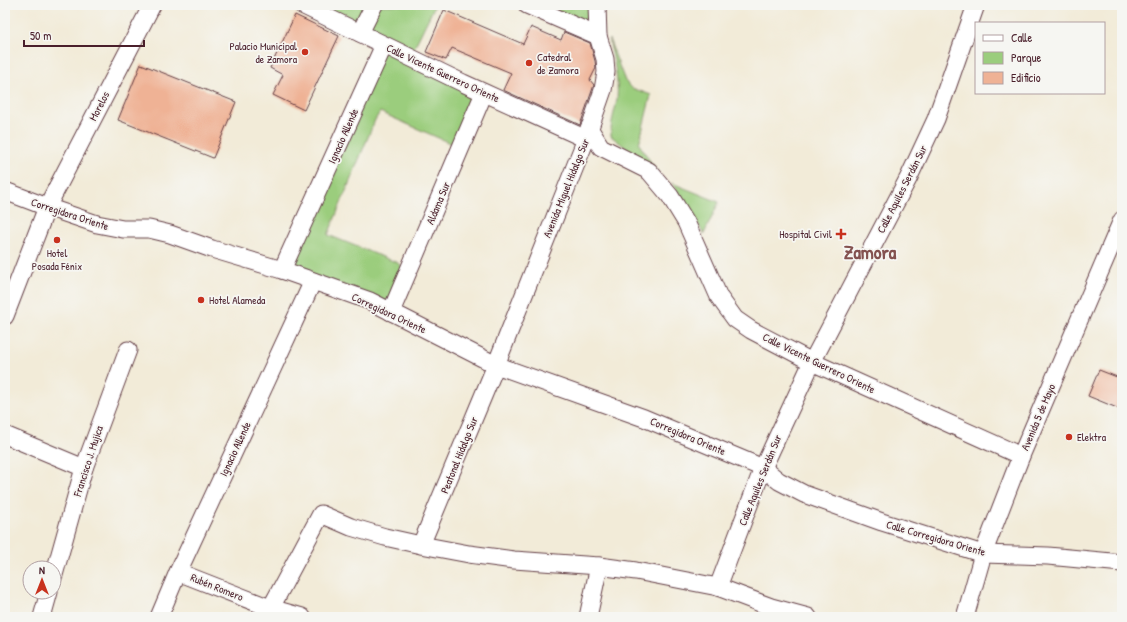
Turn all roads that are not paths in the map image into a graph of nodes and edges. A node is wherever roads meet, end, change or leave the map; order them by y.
1 (152, 5) edge
2 (302, 5) edge
3 (374, 5) edge
4 (527, 5) edge
5 (598, 5) edge
6 (976, 5) edge
7 (360, 33) junction
8 (598, 36) junction
9 (384, 45) junction
10 (484, 93) junction
11 (587, 133) junction
12 (5, 191) edge
13 (47, 207) junction
14 (1122, 220) edge
15 (282, 270) junction
16 (313, 281) junction
17 (391, 312) junction
18 (5, 316) edge
19 (128, 350) dead end
20 (812, 362) junction
21 (496, 365) junction
22 (5, 435) edge
23 (1021, 456) junction
24 (84, 468) junction
25 (763, 468) junction
26 (421, 546) junction
27 (983, 554) junction
28 (58, 560) edge
29 (1122, 563) edge
30 (600, 566) junction
31 (178, 572) junction
32 (718, 587) junction
33 (47, 600) edge
34 (770, 612) edge
35 (268, 613) edge
36 (42, 617) edge
37 (159, 617) edge
38 (302, 617) edge
39 (588, 617) edge
40 (808, 617) edge
41 (965, 617) edge

1 - 13 street, Morelos
2 - 7 street, Calle Vicente Guerrero Oriente
3 - 7 street
4 - 8 street
5 - 8 street, Avenida Miguel Hidalgo Sur
6 - 20 street, Calle Aquiles Serdán Sur
7 - 9 street, Calle Vicente Guerrero Oriente
8 - 11 street, Avenida Miguel Hidalgo Sur
9 - 10 street, Calle Vicente Guerrero Oriente
9 - 15 street, Ignacio Allende
10 - 11 street, Calle Vicente Guerrero Oriente
10 - 17 street, Aldama Sur
11 - 20 street, Calle Vicente Guerrero Oriente
11 - 21 street, Avenida Miguel Hidalgo Sur
12 - 13 street, Corregidora Oriente
13 - 15 street, Corregidora Oriente
13 - 18 street, Morelos
14 - 23 street, Avenida 5 de Mayo
15 - 16 street, Corregidora Oriente
16 - 17 street, Corregidora Oriente
16 - 31 street, Ignacio Allende
17 - 21 street, Corregidora Oriente
19 - 24 street, Francisco J. Mujica
20 - 23 street, Calle Vicente Guerrero Oriente
20 - 25 street, Calle Aquiles Serdán Sur
21 - 25 street, Corregidora Oriente
21 - 26 street, Peatonal Hidalgo Sur
22 - 24 street
23 - 27 street, Avenida 5 de Mayo
24 - 28 street, Francisco J. Mujica
25 - 27 street, Calle Corregidora Oriente
25 - 32 street, Calle Aquiles Serdán Sur
26 - 30 street
26 - 35 street
27 - 29 street, Calle Corregidora Oriente
27 - 41 street, Avenida 5 de Mayo
30 - 32 street
30 - 39 street
31 - 35 street, Rubén Romero
31 - 37 street, Ignacio Allende
32 - 34 street
33 - 36 street
34 - 40 street
35 - 38 street, Rubén Romero

